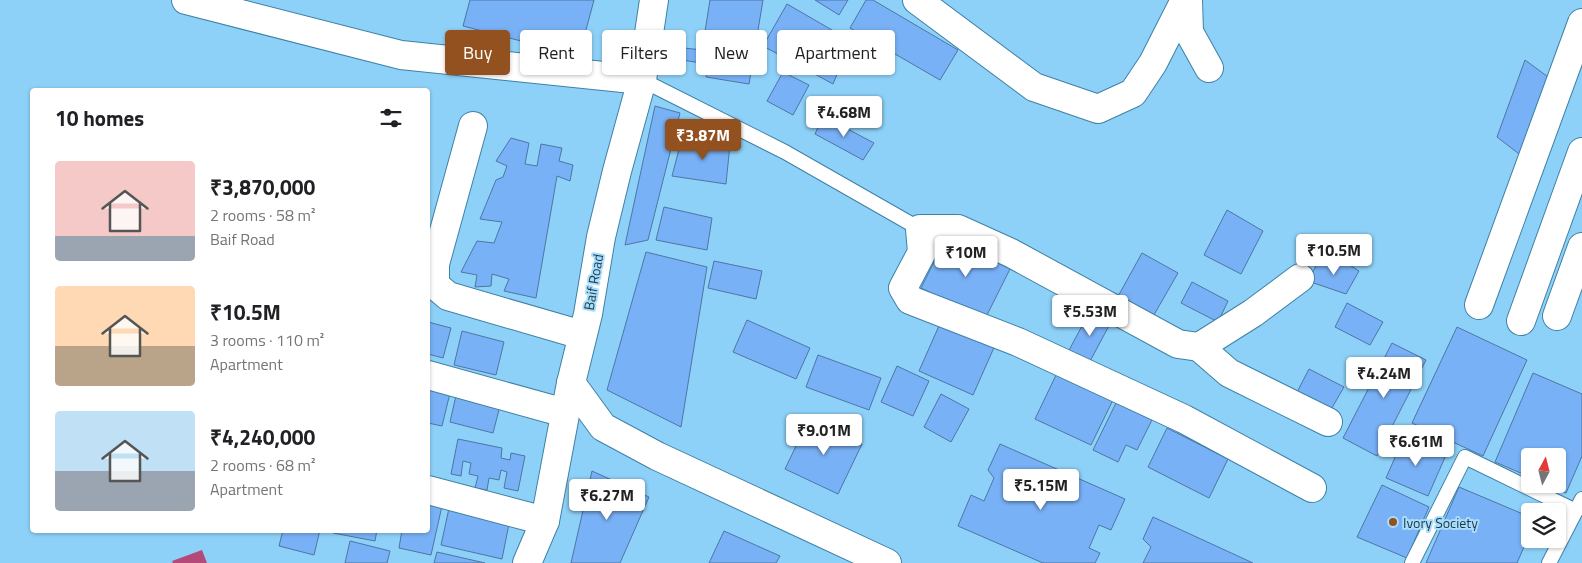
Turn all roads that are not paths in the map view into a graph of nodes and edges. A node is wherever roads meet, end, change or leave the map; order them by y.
1 (186, 0) edge
2 (654, 0) edge
3 (917, 0) edge
4 (1186, 0) edge
5 (1582, 23) edge
6 (1209, 68) dead end
7 (1573, 76) edge
8 (642, 80) junction
9 (473, 126) dead end
10 (1582, 152) edge
11 (920, 229) junction
12 (1582, 248) edge
13 (1300, 278) dead end
14 (1479, 305) dead end
15 (1557, 316) dead end
16 (1521, 321) dead end
17 (582, 336) junction
18 (1199, 347) junction
19 (430, 376) edge
20 (571, 383) junction
21 (565, 413) junction
22 (1328, 422) dead end
23 (1312, 488) dead end
24 (430, 491) edge
25 (1579, 505) edge
26 (545, 520) junction
27 (528, 563) edge
28 (886, 563) edge
29 (1412, 563) edge
30 (1549, 563) edge

1 - 8 street
2 - 8 street, Baif Road
3 - 4 street
4 - 6 street
5 - 7 street
7 - 14 street
8 - 11 lane
8 - 17 street, Baif Road
9 - 17 street
10 - 16 street
11 - 18 street
11 - 23 street
12 - 15 street
13 - 18 street
17 - 20 street, Baif Road
18 - 22 street
19 - 21 street
20 - 21 street, Baif Road
20 - 28 street
21 - 26 street, Baif Road
24 - 26 street
25 - 29 lane
25 - 30 lane
26 - 27 street, Baif Road

